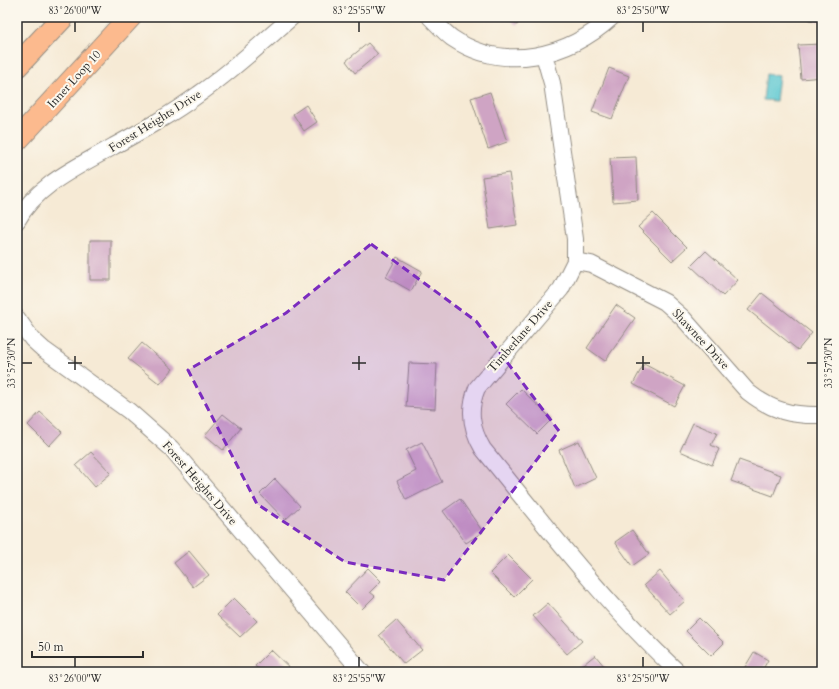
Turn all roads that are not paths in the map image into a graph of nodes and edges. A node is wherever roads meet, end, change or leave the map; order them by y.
1 (63, 17) edge
2 (130, 17) edge
3 (292, 17) edge
4 (430, 17) edge
5 (612, 17) edge
6 (544, 55) junction
7 (17, 66) edge
8 (17, 140) edge
9 (17, 221) edge
10 (575, 261) junction
11 (17, 318) edge
12 (822, 416) edge
13 (362, 672) edge
14 (678, 672) edge

1 - 7 highway
2 - 8 highway, Inner Loop 10
3 - 9 street, Forest Heights Drive
4 - 6 street
5 - 6 street
6 - 10 street, Timberlane Drive
10 - 12 street, Shawnee Drive
10 - 14 street, Timberlane Drive
11 - 13 street, Forest Heights Drive

